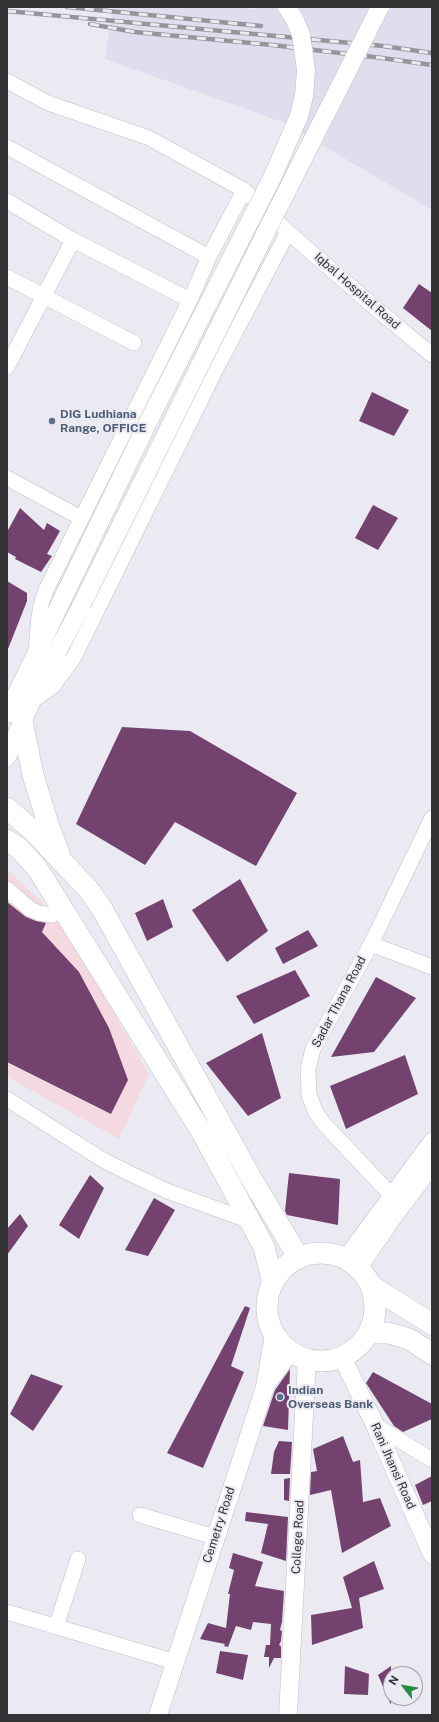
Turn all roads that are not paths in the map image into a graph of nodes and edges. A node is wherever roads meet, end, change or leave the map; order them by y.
1 (287, 7) edge
2 (380, 7) edge
3 (7, 81) edge
4 (7, 147) edge
5 (244, 190) junction
6 (7, 202) edge
7 (285, 229) junction
8 (73, 240) junction
9 (209, 258) junction
10 (7, 277) edge
11 (43, 296) junction
12 (190, 300) junction
13 (134, 343) dead end
14 (432, 355) edge
15 (8, 365) edge
16 (7, 478) edge
17 (81, 518) junction
18 (35, 657) junction
19 (31, 702) junction
20 (15, 717) edge
21 (7, 757) edge
22 (7, 808) edge
23 (432, 818) edge
24 (7, 840) edge
25 (62, 862) junction
26 (7, 889) edge
27 (62, 908) junction
28 (371, 944) junction
29 (432, 967) edge
30 (7, 1099) edge
31 (432, 1142) edge
32 (432, 1165) edge
33 (391, 1195) junction
34 (250, 1221) junction
35 (298, 1258) junction
36 (352, 1263) junction
37 (273, 1283) junction
38 (371, 1286) junction
39 (432, 1324) edge
40 (368, 1333) junction
41 (274, 1334) junction
42 (432, 1354) edge
43 (298, 1356) junction
44 (342, 1357) junction
45 (264, 1387) junction
46 (375, 1425) junction
47 (432, 1460) edge
48 (140, 1515) dead end
49 (215, 1538) junction
50 (432, 1554) edge
51 (78, 1559) dead end
52 (7, 1612) edge
53 (56, 1627) junction
54 (175, 1662) junction
55 (158, 1715) edge
56 (288, 1715) edge

1 - 18 street, bridge
2 - 19 street, bridge
3 - 5 street, Iqbal Hospital Road
4 - 9 street
5 - 7 street, Iqbal Hospital Road
5 - 9 street
6 - 8 street
7 - 14 street, Iqbal Hospital Road
7 - 19 street
8 - 11 street
8 - 12 street
9 - 12 street
10 - 11 street
11 - 13 street
11 - 15 street
12 - 17 street
16 - 17 street
17 - 18 street
18 - 20 street
19 - 20 street
20 - 21 street
20 - 25 main road
22 - 25 main road
23 - 28 street, Sadar Thana Road
24 - 27 main road
25 - 35 main road
26 - 27 street
27 - 34 main road
28 - 29 street
28 - 33 street, Sadar Thana Road
30 - 34 street
31 - 33 street
32 - 36 street
33 - 36 street
34 - 37 main road
35 - 36 main road
35 - 37 main road
36 - 38 main road
37 - 41 main road
38 - 39 main road
38 - 40 main road
40 - 42 main road
40 - 44 main road
41 - 43 main road
41 - 45 street, Cemetry Road
43 - 44 main road
43 - 45 street
43 - 56 street, College Road
44 - 46 street, Rani Jhansi Road
45 - 49 street, Cemetry Road
46 - 47 street
46 - 50 street, Rani Jhansi Road
48 - 49 street
49 - 54 street, Cemetry Road
51 - 53 street
52 - 53 street
53 - 54 street
54 - 55 street, Cemetry Road

